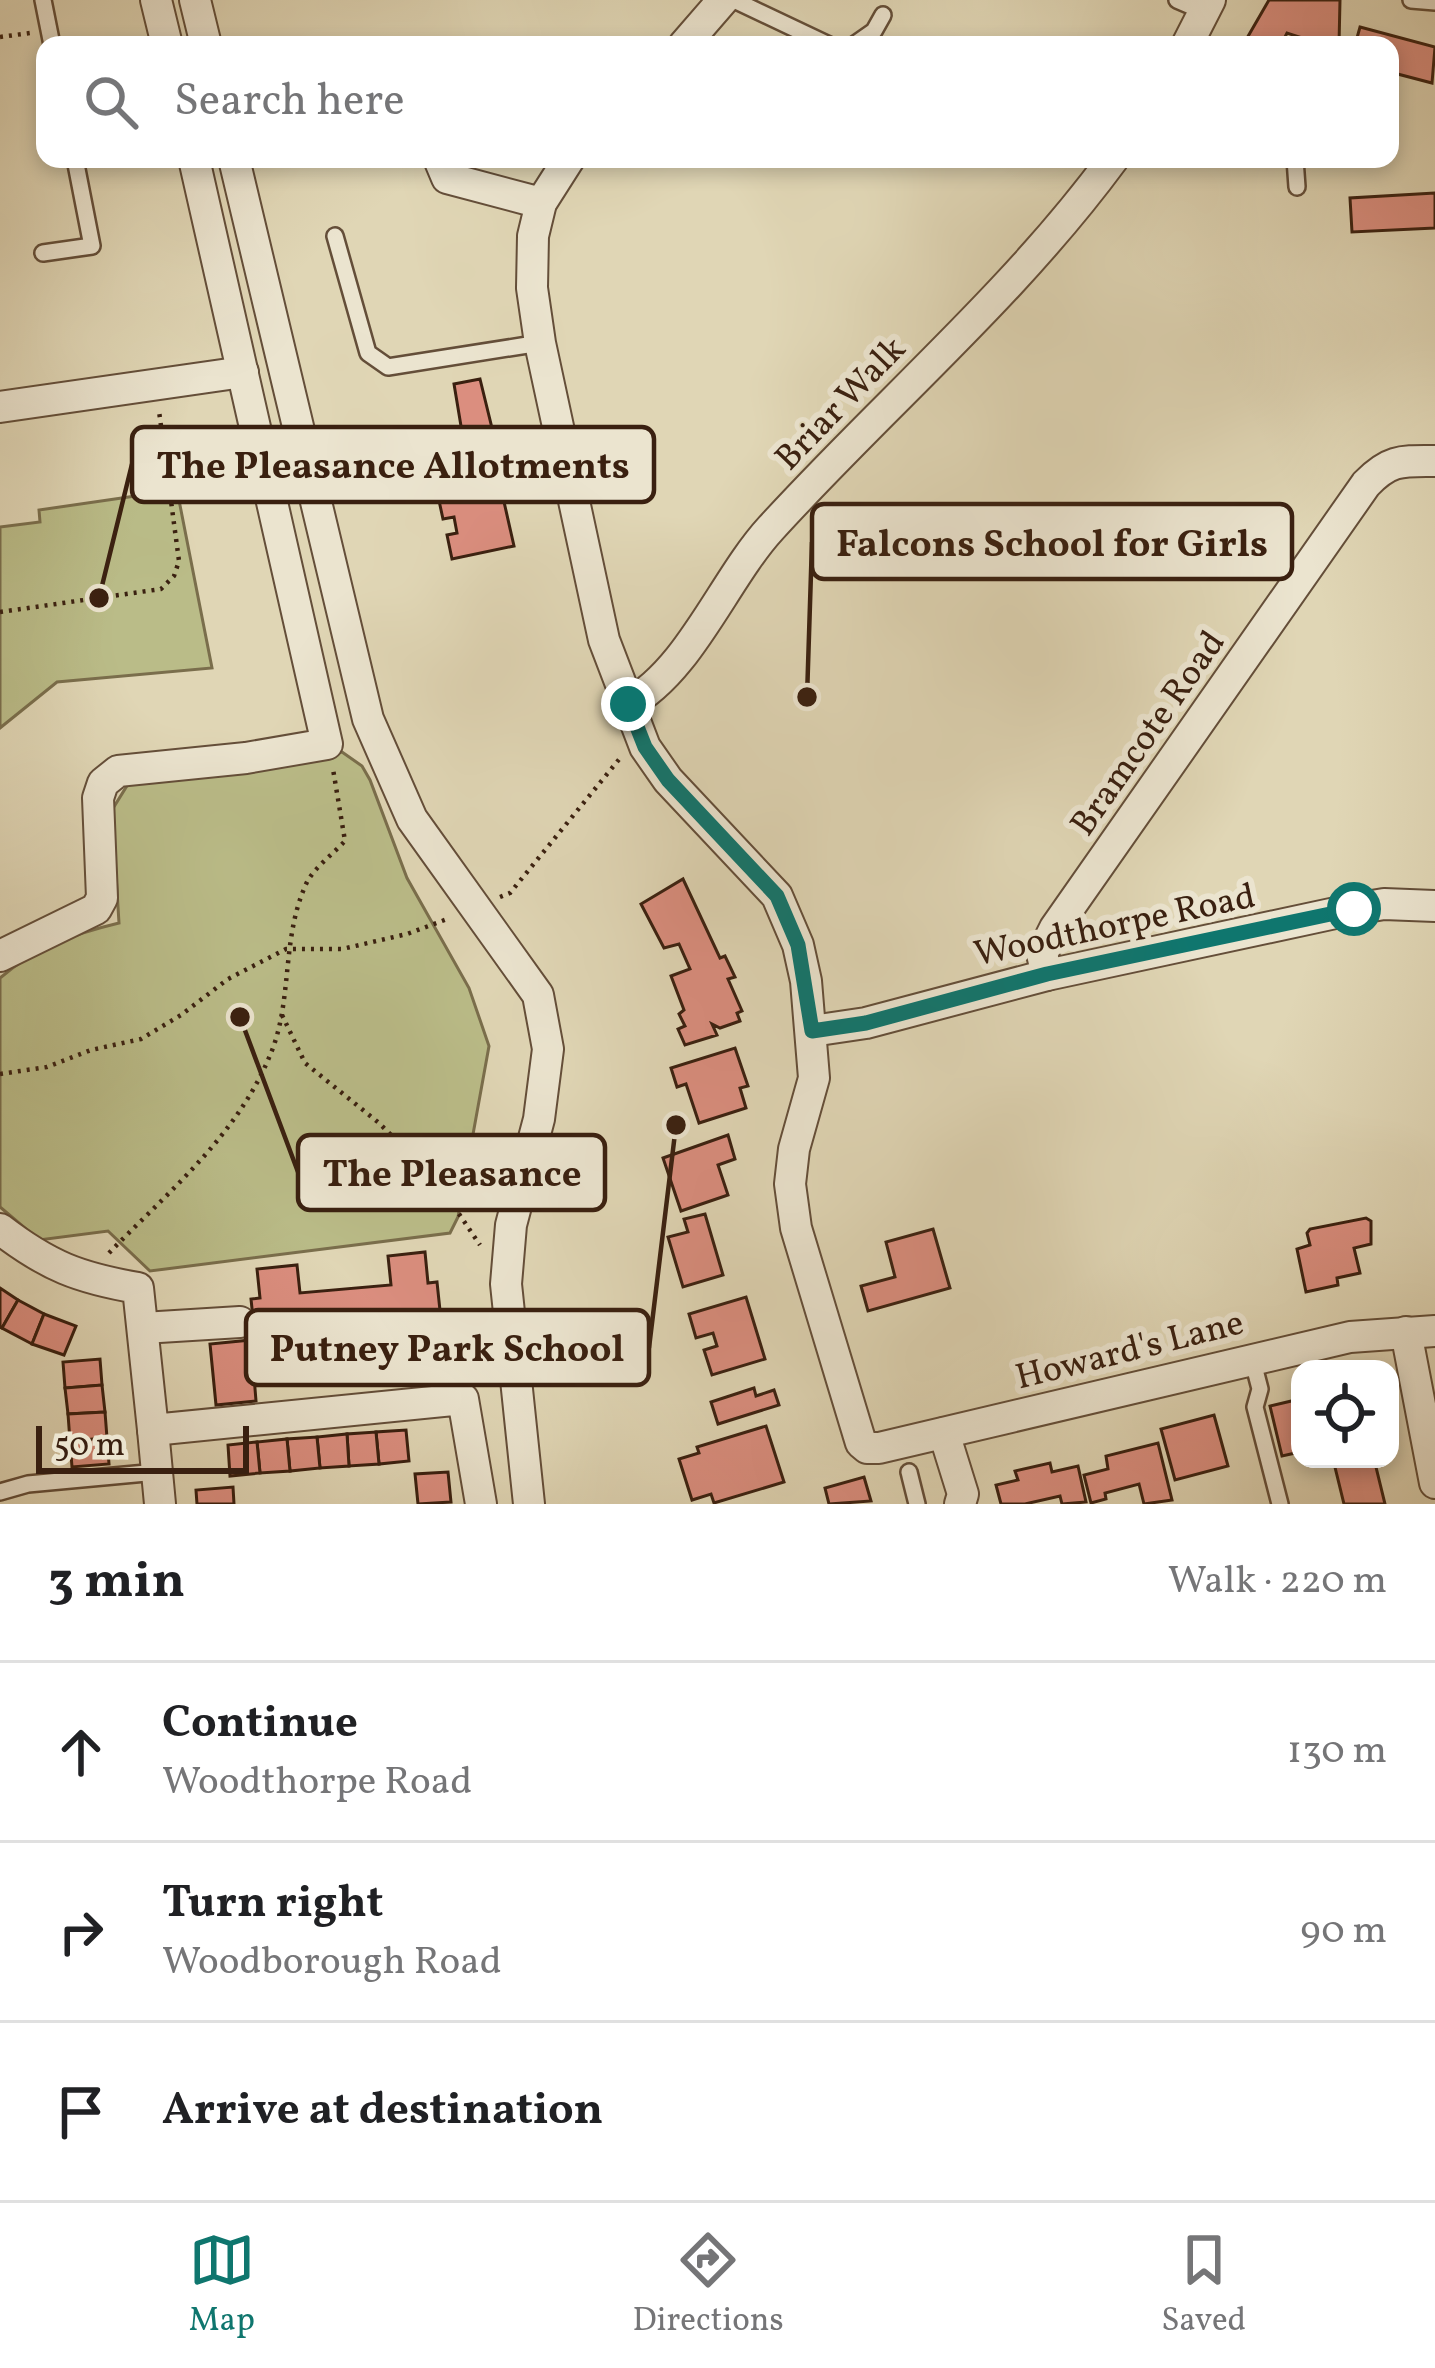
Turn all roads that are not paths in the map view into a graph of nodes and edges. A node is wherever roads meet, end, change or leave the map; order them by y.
1 (43, 0) edge
2 (156, 0) edge
3 (195, 0) edge
4 (723, 0) edge
5 (734, 0) edge
6 (1412, 0) edge
7 (1435, 2) edge
8 (1197, 4) edge
9 (883, 15) dead end
10 (50, 36) edge
11 (164, 36) edge
12 (204, 36) edge
13 (692, 36) edge
14 (810, 36) edge
15 (868, 36) edge
16 (1189, 36) edge
17 (77, 168) edge
18 (196, 168) edge
19 (237, 168) edge
20 (443, 168) edge
21 (563, 168) edge
22 (1106, 168) edge
23 (1296, 168) edge
24 (1297, 187) dead end
25 (541, 203) junction
26 (335, 236) dead end
27 (43, 253) dead end
28 (540, 344) junction
29 (243, 372) junction
30 (0, 407) edge
31 (1435, 461) edge
32 (628, 704) junction
33 (1435, 906) edge
34 (0, 956) edge
35 (1047, 974) junction
36 (812, 1031) junction
37 (0, 1229) edge
38 (241, 1322) dead end
39 (142, 1328) junction
40 (1420, 1332) edge
41 (1252, 1358) junction
42 (153, 1430) junction
43 (944, 1433) junction
44 (157, 1472) junction
45 (909, 1472) dead end
46 (1435, 1483) edge
47 (0, 1492) edge
48 (160, 1504) edge
49 (481, 1504) edge
50 (529, 1504) edge
51 (917, 1504) edge
52 (960, 1504) edge
53 (1280, 1504) edge

1 - 10 lane
2 - 11 street
3 - 12 street
4 - 13 street
5 - 14 lane
6 - 7 lane
8 - 16 street
9 - 15 lane
17 - 27 lane
18 - 29 street
19 - 50 street
20 - 25 street
21 - 25 street
22 - 32 street, Briar Walk
23 - 24 lane
25 - 28 street
26 - 28 lane
28 - 32 street
29 - 30 street
29 - 34 street
31 - 35 street, Bramcote Road
32 - 36 street
33 - 35 street, Woodthorpe Road
35 - 36 street, Woodthorpe Road
36 - 43 street, Howard's Lane
37 - 39 street
38 - 39 street
39 - 42 street
40 - 41 street, Howard's Lane
40 - 46 street
41 - 43 street, Howard's Lane
41 - 53 lane
42 - 44 street
42 - 49 street
43 - 52 street
44 - 47 lane
44 - 48 street
45 - 51 lane

